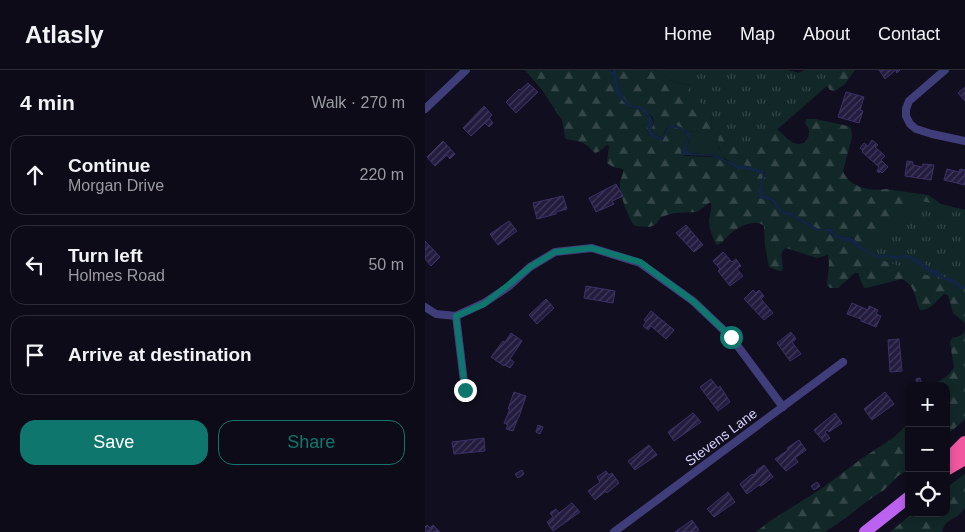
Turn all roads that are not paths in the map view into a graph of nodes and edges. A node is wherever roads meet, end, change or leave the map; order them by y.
1 (466, 70) edge
2 (945, 70) edge
3 (425, 109) edge
4 (965, 141) edge
5 (425, 307) edge
6 (456, 316) junction
7 (843, 362) dead end
8 (465, 390) dead end
9 (783, 407) junction
10 (965, 443) edge
11 (950, 458) edge
12 (965, 458) edge
13 (950, 467) edge
14 (905, 500) edge
15 (615, 532) edge
16 (865, 532) edge

1 - 3 street
2 - 4 street
5 - 6 street
6 - 8 street
6 - 9 street
7 - 9 street, Stevens Lane
9 - 15 street, Stevens Lane
10 - 11 highway
12 - 13 highway
14 - 16 main road

